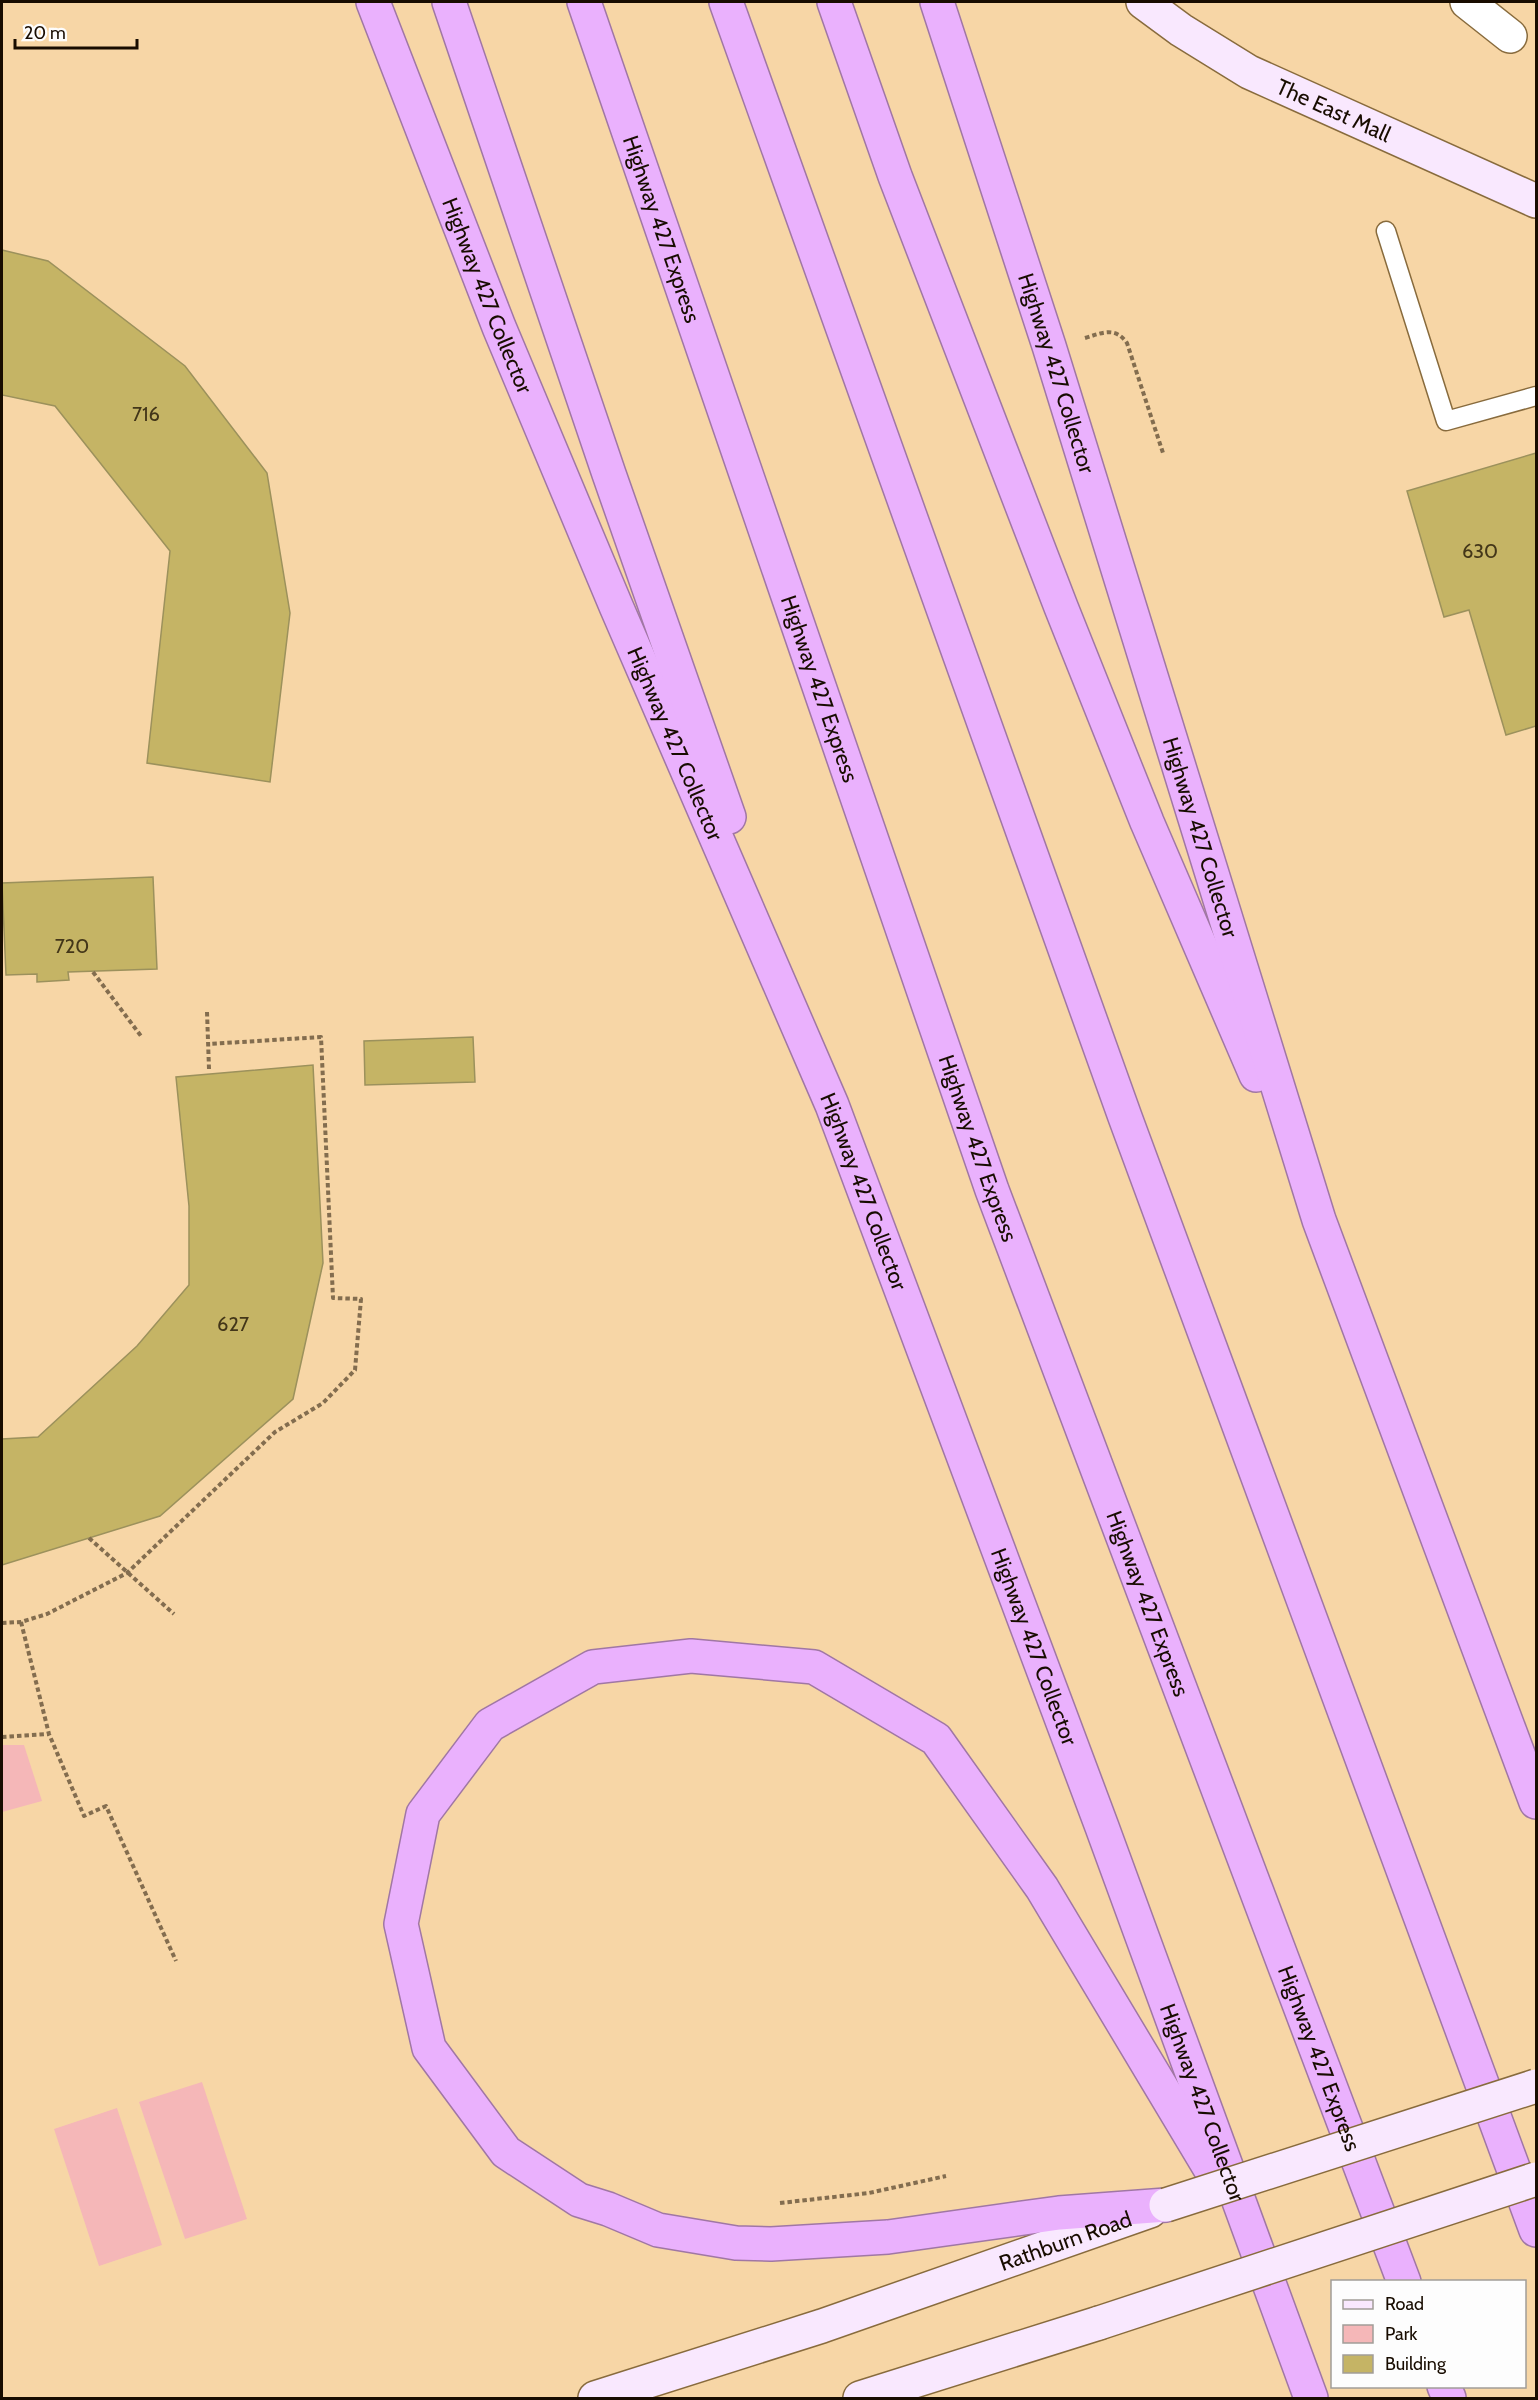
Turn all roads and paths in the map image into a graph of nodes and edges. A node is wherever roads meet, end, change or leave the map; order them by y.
1 (373, 2) edge
2 (449, 2) edge
3 (584, 2) edge
4 (726, 2) edge
5 (834, 2) edge
6 (937, 2) edge
7 (1143, 2) edge
8 (1467, 2) edge
9 (1510, 36) dead end
10 (1536, 201) edge
11 (1386, 231) dead end
12 (1049, 346) junction
13 (1536, 396) edge
14 (1163, 453) dead end
15 (93, 972) dead end
16 (207, 1012) dead end
17 (141, 1036) dead end
18 (209, 1044) junction
19 (209, 1069) dead end
20 (832, 1105) junction
21 (1319, 1220) junction
22 (89, 1538) dead end
23 (128, 1573) junction
24 (174, 1614) dead end
25 (21, 1622) junction
26 (2, 1623) edge
27 (49, 1734) junction
28 (2, 1737) edge
29 (1536, 1802) edge
30 (176, 1961) dead end
31 (1536, 2086) edge
32 (946, 2176) dead end
33 (1536, 2179) edge
34 (772, 2203) dead end
35 (1166, 2205) joint
36 (1064, 2227) junction
37 (1536, 2230) edge
38 (1254, 2241) junction
39 (1403, 2280) edge
40 (595, 2398) edge
41 (860, 2398) edge
42 (1311, 2398) edge

1 - 20 highway, Highway 427 Collector
2 - 20 highway
3 - 39 highway, Highway 427 Express
4 - 37 highway
5 - 21 highway
6 - 12 highway, Highway 427 Collector
7 - 10 main road, The East Mall
8 - 9 street
11 - 13 lane
12 - 14 path
12 - 21 highway, Highway 427 Collector
15 - 17 path
16 - 18 path
18 - 19 path
18 - 23 path
20 - 38 highway, Highway 427 Collector
21 - 29 highway, Highway 427 Collector
22 - 23 path
23 - 24 path
23 - 25 path
25 - 26 path
25 - 27 path
27 - 28 path
27 - 30 path
31 - 35 main road, bridge
32 - 34 path
33 - 41 main road, bridge
35 - 36 highway
36 - 38 highway
36 - 40 main road, Rathburn Road
38 - 42 highway, Highway 427 Collector

